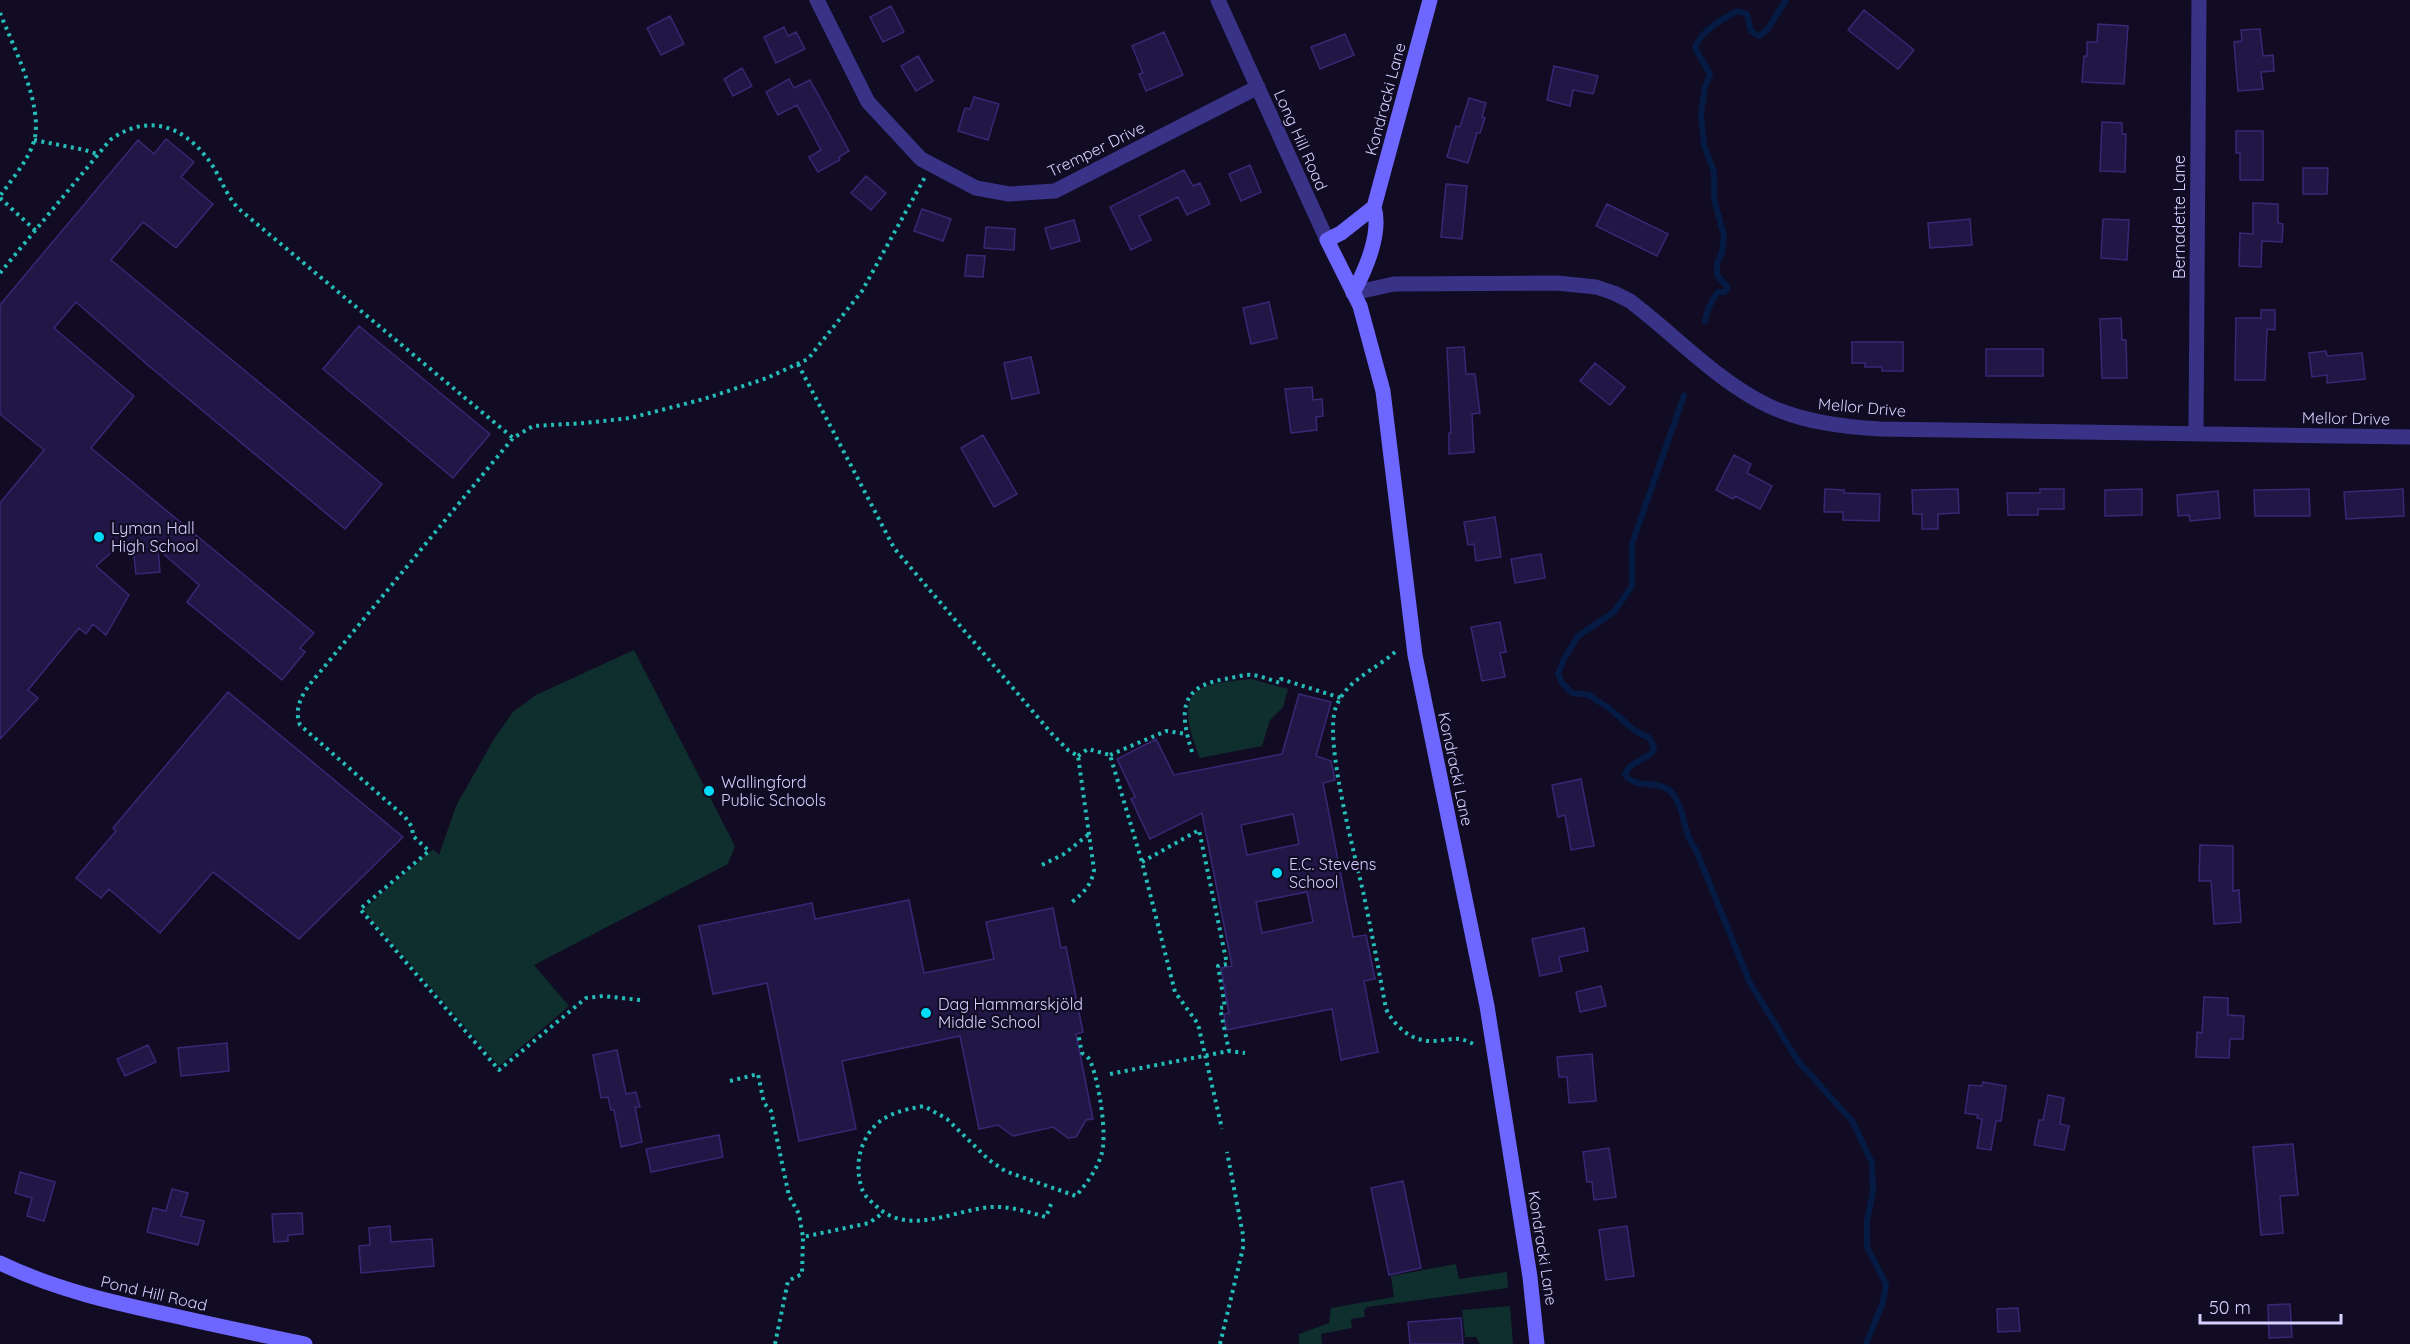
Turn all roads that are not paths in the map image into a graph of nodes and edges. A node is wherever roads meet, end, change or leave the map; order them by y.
1 (818, 0) edge
2 (1218, 0) edge
3 (1430, 0) edge
4 (2199, 0) edge
5 (1258, 87) junction
6 (1374, 207) junction
7 (1327, 240) junction
8 (1353, 293) junction
9 (2196, 433) junction
10 (2410, 436) edge
11 (0, 1263) edge
12 (305, 1344) edge
13 (1537, 1344) edge

1 - 5 street, Tremper Drive
2 - 5 street, Long Hill Road
3 - 6 main road, Kondracki Lane
4 - 9 street, Bernadette Lane
5 - 7 street, Long Hill Road
6 - 7 main road
6 - 8 main road, Kondracki Lane
7 - 8 main road, Long Hill Road
8 - 9 street, Mellor Drive
8 - 13 main road, Kondracki Lane
9 - 10 street, Mellor Drive
11 - 12 main road, Pond Hill Road

